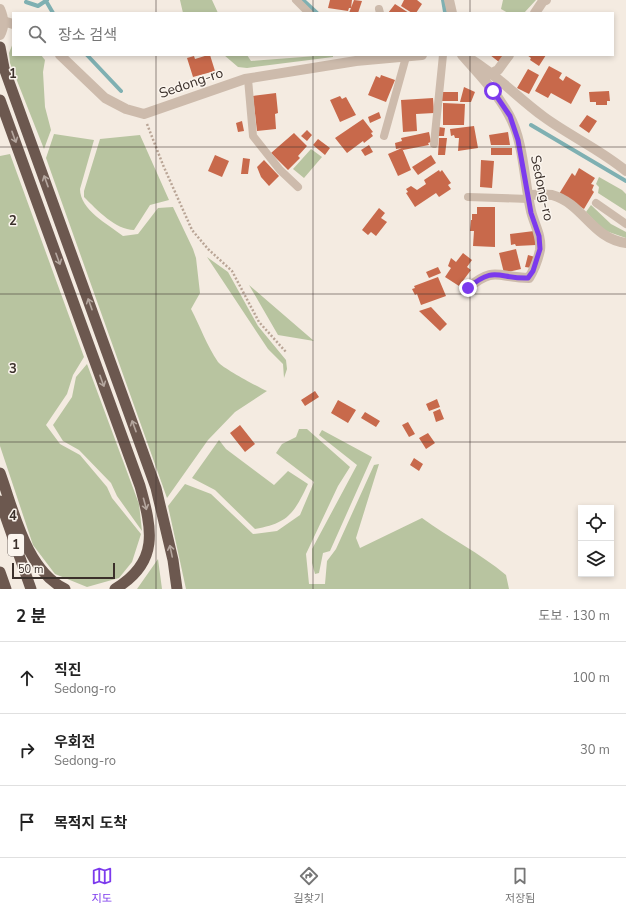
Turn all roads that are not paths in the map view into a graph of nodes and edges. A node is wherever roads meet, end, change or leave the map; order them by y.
1 (296, 0) edge
2 (449, 0) edge
3 (546, 0) edge
4 (0, 9) edge
5 (308, 12) edge
6 (452, 12) edge
7 (537, 12) edge
8 (8, 23) edge
9 (0, 35) edge
10 (0, 47) edge
11 (61, 56) edge
12 (406, 56) joint
13 (442, 56) edge
14 (464, 56) edge
15 (465, 56) edge
16 (508, 56) edge
17 (354, 58) edge
18 (492, 73) junction
19 (248, 79) junction
20 (0, 100) edge
21 (384, 136) dead end
22 (434, 144) dead end
23 (626, 170) edge
24 (298, 187) dead end
25 (468, 197) dead end
26 (528, 197) junction
27 (596, 203) dead end
28 (626, 224) edge
29 (626, 243) edge
30 (468, 288) dead end
31 (0, 473) edge
32 (0, 501) edge
33 (0, 572) edge
34 (6, 589) edge
35 (31, 589) edge
36 (65, 589) edge
37 (115, 589) edge
38 (177, 589) edge

1 - 5 lane
2 - 6 street
3 - 7 street
4 - 8 street
8 - 9 street
38 -> 10 highway
11 - 19 street, Sedong-ro
12 - 17 street, Sedong-ro
12 - 21 lane
13 - 22 lane
14 - 26 street, Sedong-ro
15 - 18 street, Sedong-ro
16 - 18 street
17 - 19 street, Sedong-ro
18 - 23 street, Sedong-ro
19 - 24 lane
20 -> 37 highway
25 - 26 lane
26 - 29 street
26 - 30 street, Sedong-ro
27 - 28 lane
31 - 36 highway
32 - 35 highway, 1
33 - 34 highway, 1

